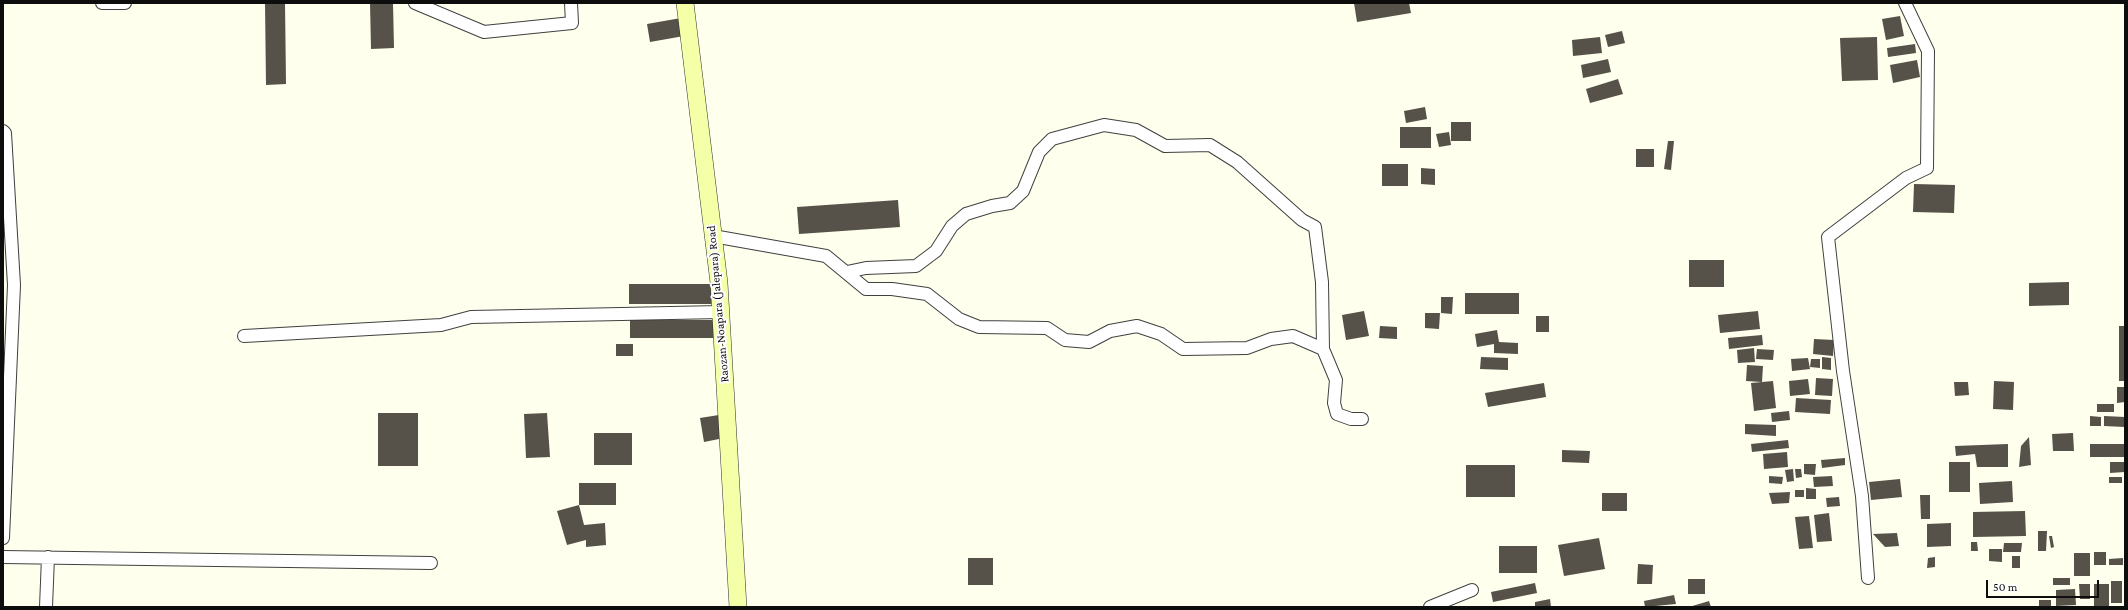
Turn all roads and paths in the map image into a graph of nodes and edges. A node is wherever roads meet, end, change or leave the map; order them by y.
1 (102, 3) edge
2 (126, 3) edge
3 (415, 3) edge
4 (571, 3) edge
5 (685, 3) edge
6 (1905, 3) edge
7 (3, 131) edge
8 (713, 236) junction
9 (847, 272) junction
10 (721, 312) junction
11 (244, 336) dead end
12 (1323, 349) junction
13 (1362, 419) dead end
14 (3, 538) edge
15 (3, 557) edge
16 (48, 557) junction
17 (431, 563) dead end
18 (1868, 578) dead end
19 (1472, 590) dead end
20 (46, 607) edge
21 (738, 607) edge
22 (1430, 607) edge

1 - 2 street
3 - 4 street
5 - 8 main road, Raozan-Noapara (Jalepara) Road
6 - 18 street
7 - 14 street
8 - 9 street
8 - 10 main road, Raozan-Noapara (Jalepara) Road
9 - 12 street
9 - 12 street
10 - 11 street
10 - 21 main road, Raozan-Noapara (Jalepara) Road
12 - 13 street
15 - 16 street
16 - 17 street
16 - 20 street
19 - 22 street

